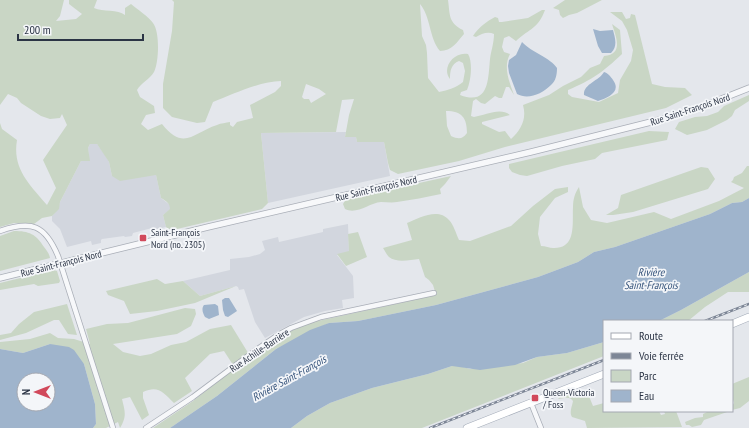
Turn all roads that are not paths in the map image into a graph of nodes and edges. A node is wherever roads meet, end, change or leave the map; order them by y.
1 (749, 88) edge
2 (0, 231) edge
3 (60, 263) junction
4 (0, 278) edge
5 (434, 293) dead end
6 (749, 317) edge
7 (733, 324) edge
8 (603, 374) edge
9 (531, 403) junction
10 (113, 428) edge
11 (146, 428) edge
12 (467, 428) edge
13 (541, 428) edge

1 - 3 street, Rue Saint-François Nord
2 - 3 street
3 - 4 street, Rue Saint-François Nord
3 - 10 street
5 - 11 street, Rue Achille-Barrière
6 - 7 main road
8 - 9 main road
9 - 12 main road
9 - 13 street

